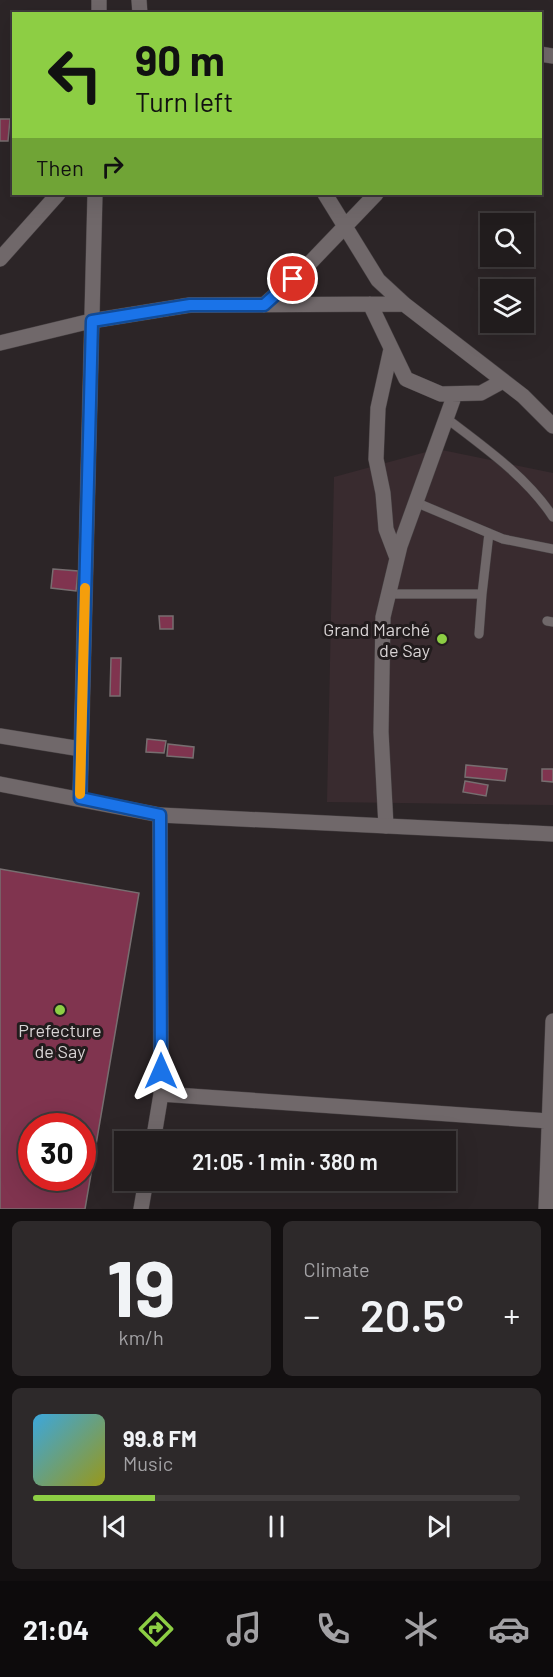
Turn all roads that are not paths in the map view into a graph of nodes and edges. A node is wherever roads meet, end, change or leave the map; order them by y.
1 (57, 195) edge
2 (95, 195) edge
3 (326, 195) edge
4 (375, 195) edge
5 (344, 226) junction
6 (0, 259) edge
7 (370, 304) junction
8 (404, 304) junction
9 (264, 305) junction
10 (92, 321) junction
11 (0, 343) edge
12 (391, 349) junction
13 (503, 381) junction
14 (455, 394) junction
15 (446, 418) junction
16 (553, 426) edge
17 (415, 502) junction
18 (553, 517) edge
19 (489, 532) junction
20 (553, 549) edge
21 (397, 558) junction
22 (388, 594) junction
23 (482, 594) junction
24 (478, 634) dead end
25 (0, 736) edge
26 (81, 749) junction
27 (0, 784) edge
28 (80, 798) junction
29 (160, 815) junction
30 (386, 826) junction
31 (553, 834) edge
32 (553, 1022) edge
33 (161, 1094) junction
34 (549, 1121) junction
35 (155, 1131) edge
36 (144, 1191) edge
37 (141, 1209) edge
38 (546, 1209) edge

1 - 6 street
2 - 10 street
3 - 5 street
4 - 5 street
5 - 8 street
5 - 9 street
7 - 8 street
7 - 9 street
7 - 12 street
8 - 13 street
9 - 10 street
10 - 11 street
10 - 26 street
12 - 14 street
12 - 21 street
13 - 14 street
13 - 16 street
14 - 15 street
15 - 17 street
15 - 18 lane
17 - 19 lane
17 - 21 street
19 - 20 lane
19 - 23 lane
21 - 22 street
22 - 23 lane
22 - 30 street
23 - 24 lane
25 - 26 street
26 - 28 street
27 - 28 street
28 - 29 street
29 - 30 street
29 - 33 street
30 - 31 street
32 - 34 street
33 - 34 street
33 - 35 street
34 - 38 street
36 - 37 street

